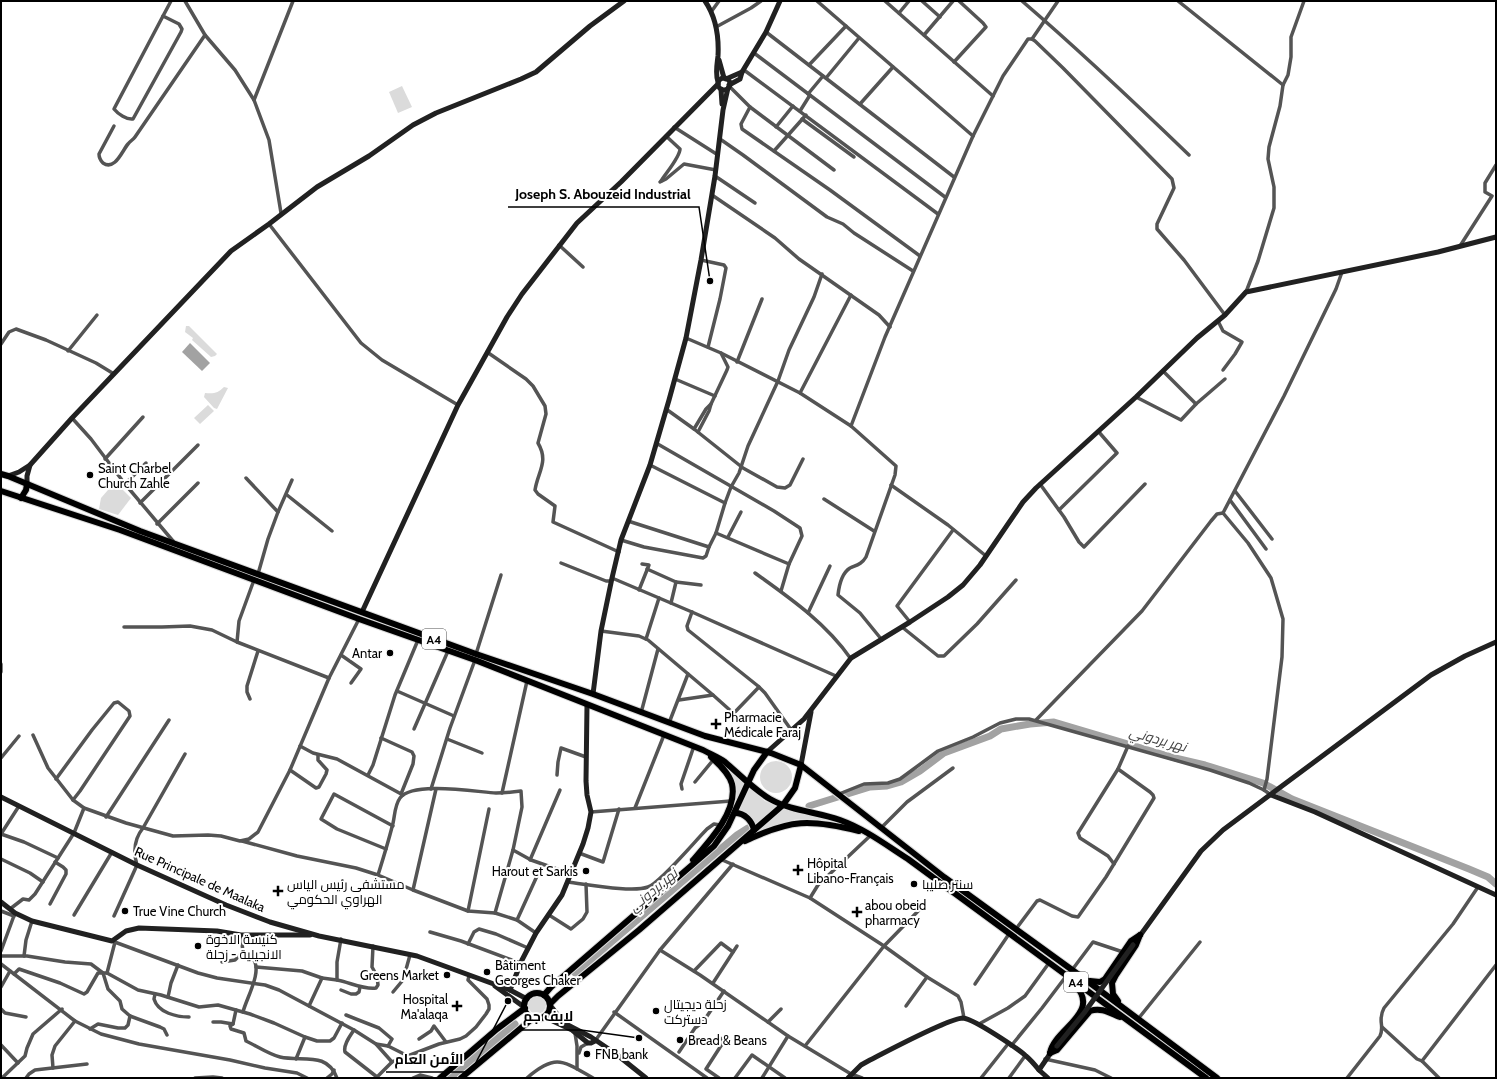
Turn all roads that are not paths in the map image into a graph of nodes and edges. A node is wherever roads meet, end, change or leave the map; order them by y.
1 (171, 1) edge
2 (185, 1) edge
3 (293, 1) edge
4 (624, 1) edge
5 (705, 1) edge
6 (719, 1) edge
7 (761, 1) edge
8 (780, 1) edge
9 (817, 1) edge
10 (885, 1) edge
11 (909, 1) edge
12 (922, 1) edge
13 (953, 1) edge
14 (959, 1) edge
15 (1022, 1) edge
16 (1058, 1) edge
17 (1178, 1) edge
18 (1304, 1) edge
19 (712, 12) junction
20 (899, 13) junction
21 (163, 16) junction
22 (940, 17) junction
23 (1045, 20) junction
24 (846, 26) junction
25 (716, 27) junction
26 (766, 32) junction
27 (205, 35) junction
28 (924, 35) junction
29 (859, 38) junction
30 (1032, 39) junction
31 (754, 53) junction
32 (718, 55) junction
33 (954, 62) junction
34 (809, 65) junction
35 (893, 67) junction
36 (743, 71) junction
37 (825, 77) junction
38 (725, 79) junction
39 (1284, 85) junction
40 (719, 86) junction
41 (729, 86) junction
42 (809, 94) junction
43 (993, 96) junction
44 (254, 100) junction
45 (860, 104) junction
46 (750, 106) junction
47 (792, 106) junction
48 (723, 110) junction
49 (800, 111) junction
50 (806, 115) junction
51 (802, 119) junction
52 (114, 126) dead end
53 (776, 127) junction
54 (674, 128) junction
55 (666, 136) junction
56 (788, 136) junction
57 (972, 136) junction
58 (720, 139) junction
59 (774, 151) junction
60 (718, 155) junction
61 (1189, 155) dead end
62 (854, 157) dead end
63 (1496, 165) edge
64 (834, 170) dead end
65 (716, 173) junction
66 (954, 177) junction
67 (712, 195) junction
68 (945, 197) junction
69 (755, 203) dead end
70 (282, 213) junction
71 (938, 214) junction
72 (269, 224) junction
73 (1496, 237) edge
74 (559, 245) junction
75 (1460, 246) junction
76 (920, 256) junction
77 (701, 260) junction
78 (583, 266) dead end
79 (913, 271) junction
80 (1342, 271) junction
81 (822, 274) junction
82 (1246, 292) junction
83 (851, 295) junction
84 (762, 299) dead end
85 (97, 315) dead end
86 (1225, 315) junction
87 (1218, 321) junction
88 (890, 327) junction
89 (686, 338) junction
90 (1, 344) edge
91 (708, 347) junction
92 (68, 351) junction
93 (487, 352) junction
94 (721, 353) junction
95 (737, 362) junction
96 (1223, 370) dead end
97 (1163, 371) junction
98 (114, 374) junction
99 (675, 379) junction
100 (1225, 379) dead end
101 (778, 382) junction
102 (800, 393) junction
103 (715, 396) junction
104 (1136, 396) junction
105 (711, 404) junction
106 (1196, 404) junction
107 (458, 405) junction
108 (666, 409) junction
109 (144, 417) dead end
110 (72, 418) junction
111 (851, 426) junction
112 (694, 429) junction
113 (1098, 431) junction
114 (698, 432) junction
115 (656, 442) junction
116 (198, 445) dead end
117 (106, 459) junction
118 (803, 459) dead end
119 (146, 463) dead end
120 (30, 465) junction
121 (650, 466) junction
122 (741, 466) junction
123 (1, 474) edge
124 (8, 476) junction
125 (246, 478) dead end
126 (292, 480) dead end
127 (198, 483) dead end
128 (27, 484) junction
129 (124, 484) junction
130 (1040, 484) junction
131 (1145, 484) dead end
132 (891, 485) junction
133 (731, 487) junction
134 (1235, 490) junction
135 (2, 494) edge
136 (287, 495) junction
137 (21, 498) junction
138 (824, 499) dead end
139 (1230, 500) junction
140 (140, 503) junction
141 (725, 503) junction
142 (1059, 510) junction
143 (278, 512) junction
144 (741, 512) dead end
145 (1224, 513) junction
146 (628, 521) junction
147 (157, 524) junction
148 (953, 530) junction
149 (332, 531) dead end
150 (874, 531) junction
151 (716, 533) junction
152 (728, 537) junction
153 (1272, 539) dead end
154 (621, 540) junction
155 (175, 544) junction
156 (709, 547) junction
157 (1266, 549) dead end
158 (619, 552) junction
159 (986, 556) junction
160 (561, 563) dead end
161 (642, 564) dead end
162 (789, 564) junction
163 (830, 566) dead end
164 (647, 569) junction
165 (755, 573) dead end
166 (258, 574) junction
167 (501, 575) dead end
168 (254, 580) junction
169 (611, 580) junction
170 (1016, 580) dead end
171 (676, 582) junction
172 (701, 585) dead end
173 (639, 590) junction
174 (781, 591) junction
175 (659, 598) junction
176 (671, 603) junction
177 (362, 612) junction
178 (692, 612) junction
179 (808, 613) junction
180 (359, 619) junction
181 (910, 622) junction
182 (124, 626) dead end
183 (902, 627) junction
184 (602, 631) junction
185 (646, 639) junction
186 (418, 640) junction
187 (882, 640) junction
188 (237, 642) junction
189 (1496, 642) edge
190 (658, 649) junction
191 (258, 651) junction
192 (448, 651) junction
193 (340, 655) junction
194 (475, 657) junction
195 (851, 659) junction
196 (1, 664) edge
197 (1, 672) edge
198 (688, 674) junction
199 (836, 676) junction
200 (329, 678) junction
201 (528, 681) junction
202 (351, 683) dead end
203 (758, 687) junction
204 (580, 690) junction
205 (397, 692) junction
206 (593, 694) junction
207 (713, 696) junction
208 (604, 698) junction
209 (250, 699) dead end
210 (679, 700) junction
211 (576, 701) junction
212 (425, 704) junction
213 (587, 705) junction
214 (600, 709) junction
215 (811, 711) junction
216 (641, 713) junction
217 (454, 716) junction
218 (169, 720) dead end
219 (1036, 720) junction
220 (670, 723) junction
221 (414, 729) dead end
222 (792, 731) junction
223 (32, 735) dead end
224 (664, 735) junction
225 (19, 736) dead end
226 (381, 738) junction
227 (447, 739) junction
228 (300, 746) junction
229 (1128, 746) junction
230 (695, 747) junction
231 (767, 752) junction
232 (482, 753) dead end
233 (185, 754) dead end
234 (318, 755) junction
235 (586, 757) junction
236 (1, 758) edge
237 (714, 759) junction
238 (801, 765) junction
239 (953, 768) dead end
240 (1118, 769) junction
241 (290, 770) junction
242 (557, 774) dead end
243 (368, 775) junction
244 (56, 779) junction
245 (695, 782) dead end
246 (748, 783) junction
247 (1265, 788) junction
248 (433, 789) junction
249 (682, 789) dead end
250 (560, 790) dead end
251 (502, 793) junction
252 (839, 794) junction
253 (1272, 794) junction
254 (402, 795) junction
255 (1, 798) edge
256 (72, 800) junction
257 (731, 801) junction
258 (783, 805) junction
259 (19, 806) junction
260 (84, 808) junction
261 (635, 808) junction
262 (489, 809) dead end
263 (619, 810) junction
264 (591, 812) junction
265 (735, 813) junction
266 (106, 817) junction
267 (720, 825) junction
268 (393, 826) junction
269 (143, 828) junction
270 (881, 828) junction
271 (754, 830) junction
272 (74, 833) junction
273 (1, 834) edge
274 (869, 834) junction
275 (240, 841) junction
276 (733, 848) junction
277 (386, 849) junction
278 (513, 850) junction
279 (112, 852) junction
280 (579, 853) junction
281 (727, 854) junction
282 (1, 859) edge
283 (56, 860) junction
284 (530, 860) junction
285 (720, 860) junction
286 (732, 864) junction
287 (1114, 864) junction
288 (137, 865) junction
289 (542, 865) junction
290 (685, 872) junction
291 (571, 874) junction
292 (378, 875) junction
293 (42, 882) junction
294 (567, 882) junction
295 (586, 884) junction
296 (1478, 887) junction
297 (413, 890) junction
298 (1496, 895) edge
299 (810, 898) junction
300 (1, 902) edge
301 (50, 904) dead end
302 (925, 904) dead end
303 (10, 909) junction
304 (468, 911) junction
305 (1, 912) edge
306 (495, 913) junction
307 (14, 914) junction
308 (74, 915) dead end
309 (549, 915) junction
310 (114, 916) dead end
311 (32, 920) junction
312 (517, 920) junction
313 (1015, 930) junction
314 (430, 932) dead end
315 (536, 933) junction
316 (1009, 934) junction
317 (242, 935) junction
318 (1140, 935) junction
319 (319, 936) junction
320 (341, 940) junction
321 (114, 942) junction
322 (1200, 942) dead end
323 (468, 944) junction
324 (372, 946) junction
325 (737, 946) dead end
326 (884, 946) junction
327 (528, 948) junction
328 (660, 950) junction
329 (1, 951) edge
330 (243, 952) junction
331 (733, 952) junction
332 (1123, 952) junction
333 (410, 954) junction
334 (1, 956) edge
335 (24, 956) junction
336 (222, 962) dead end
337 (520, 963) junction
338 (1049, 963) junction
339 (1, 964) edge
340 (178, 965) junction
341 (1496, 965) edge
342 (256, 967) junction
343 (1072, 970) junction
344 (10, 971) junction
345 (694, 971) junction
346 (105, 973) junction
347 (14, 974) junction
348 (469, 976) junction
349 (1067, 976) junction
350 (927, 977) junction
351 (322, 978) junction
352 (337, 980) junction
353 (1086, 980) junction
354 (253, 983) junction
355 (491, 983) junction
356 (713, 983) junction
357 (975, 984) dead end
358 (1, 987) edge
359 (360, 987) junction
360 (551, 987) junction
361 (341, 990) dead end
362 (510, 990) junction
363 (724, 991) junction
364 (393, 992) dead end
365 (155, 994) junction
366 (544, 995) junction
367 (558, 996) junction
368 (168, 997) junction
369 (527, 999) junction
370 (550, 1005) junction
371 (309, 1006) junction
372 (906, 1006) dead end
373 (1121, 1006) junction
374 (525, 1008) junction
375 (1, 1009) edge
376 (62, 1009) junction
377 (780, 1009) dead end
378 (236, 1010) junction
379 (243, 1012) junction
380 (519, 1012) junction
381 (614, 1012) junction
382 (346, 1015) dead end
383 (130, 1016) junction
384 (26, 1017) dead end
385 (189, 1017) dead end
386 (544, 1017) junction
387 (533, 1018) junction
388 (560, 1018) junction
389 (964, 1018) junction
390 (1127, 1019) junction
391 (1138, 1019) junction
392 (75, 1021) junction
393 (552, 1021) junction
394 (213, 1022) dead end
395 (768, 1022) junction
396 (342, 1023) junction
397 (528, 1023) junction
398 (232, 1024) junction
399 (979, 1024) junction
400 (1381, 1026) junction
401 (90, 1029) junction
402 (354, 1030) junction
403 (575, 1032) junction
404 (167, 1035) dead end
405 (788, 1036) junction
406 (305, 1037) junction
407 (720, 1038) dead end
408 (419, 1039) dead end
409 (595, 1040) junction
410 (446, 1042) junction
411 (376, 1044) junction
412 (585, 1044) junction
413 (1, 1045) edge
414 (577, 1045) junction
415 (1010, 1045) junction
416 (388, 1046) junction
417 (805, 1046) junction
418 (679, 1052) dead end
419 (1050, 1053) junction
420 (406, 1055) junction
421 (1025, 1056) junction
422 (296, 1059) junction
423 (1045, 1059) junction
424 (1422, 1061) junction
425 (392, 1062) junction
426 (18, 1063) junction
427 (1191, 1063) junction
428 (87, 1064) dead end
429 (769, 1066) junction
430 (53, 1068) junction
431 (578, 1069) junction
432 (334, 1070) junction
433 (1039, 1070) junction
434 (850, 1076) edge
435 (376, 1077) edge
436 (2, 1078) edge
437 (26, 1078) edge
438 (195, 1078) edge
439 (222, 1078) edge
440 (308, 1078) edge
441 (328, 1078) edge
442 (337, 1078) edge
443 (413, 1078) edge
444 (432, 1078) edge
445 (440, 1078) edge
446 (461, 1078) edge
447 (527, 1078) edge
448 (593, 1078) edge
449 (646, 1078) edge
450 (707, 1078) edge
451 (719, 1078) edge
452 (735, 1078) edge
453 (762, 1078) edge
454 (785, 1078) edge
455 (862, 1078) edge
456 (981, 1078) edge
457 (1009, 1078) edge
458 (1048, 1078) edge
459 (1111, 1078) edge
460 (1206, 1078) edge
461 (1216, 1078) edge
462 (1347, 1078) edge
463 (1439, 1078) edge

1 - 21 street
2 - 27 street
3 - 44 street
4 - 70 street
5 - 19 street
6 - 19 street
7 - 25 street
8 - 26 street
9 - 24 street
10 - 20 street
11 - 20 street
12 - 22 street
13 - 22 street
14 - 33 street
15 - 23 street
16 - 23 street
17 - 39 street
18 - 39 street
19 - 25 street
20 - 28 street
21 - 21 street
22 - 28 street
23 - 30 street
23 - 61 street
24 - 29 street
24 - 34 street
25 - 32 street
26 - 31 street
26 - 34 street
27 - 44 street
27 - 52 street
28 - 33 street
29 - 35 street
29 - 37 street
30 - 43 street
30 - 86 street
31 - 36 street
31 - 42 street
32 - 38 street
32 - 40 street
33 - 43 street
34 - 37 street
35 - 45 street
35 - 57 street
36 - 38 street
36 - 41 street
36 - 47 street
37 - 42 street
37 - 45 street
38 - 40 street
38 - 41 street
39 - 82 street
40 - 41 street
40 - 48 street
40 - 54 street
41 - 46 street
41 - 48 street
42 - 49 street
42 - 68 street
43 - 57 street
44 - 70 street
45 - 66 street
46 - 53 street
46 - 59 street
47 - 49 street
47 - 53 street
48 - 58 street
49 - 50 street
50 - 51 street
50 - 71 street
51 - 56 street
51 - 62 street
53 - 56 street
54 - 55 street
54 - 60 street
55 - 65 street
55 - 74 street
56 - 59 street
56 - 64 street
57 - 66 street
58 - 60 street
58 - 79 street
59 - 76 street
60 - 65 street
63 - 75 street
65 - 67 street
65 - 69 street
66 - 68 street
67 - 77 street
67 - 81 street
68 - 71 street
70 - 72 street
71 - 76 street
72 - 98 street
72 - 107 street
73 - 75 street
74 - 78 street
74 - 93 street
75 - 80 street
76 - 79 street
77 - 89 street
77 - 91 street
79 - 88 street
80 - 82 street
80 - 134 street
81 - 83 street
81 - 101 street
82 - 86 street
83 - 88 street
83 - 102 street
84 - 95 street
85 - 92 street
86 - 87 street
87 - 96 street
87 - 97 street
88 - 111 street
89 - 91 street
89 - 99 street
90 - 92 street
91 - 94 street
92 - 98 street
93 - 107 street
93 - 158 street
94 - 95 street
94 - 103 street
95 - 101 street
97 - 104 street
97 - 106 street
98 - 110 street
99 - 103 street
99 - 108 street
100 - 106 street
101 - 102 street
101 - 122 street
102 - 111 street
103 - 105 street
104 - 106 street
104 - 113 street
105 - 112 street
105 - 114 street
107 - 177 street
108 - 112 street
108 - 115 street
109 - 117 street
110 - 117 street
110 - 120 street
111 - 132 street
112 - 114 street
113 - 130 street
113 - 142 street
114 - 122 street
115 - 121 street
115 - 133 street
116 - 140 street
117 - 129 street
118 - 122 street
119 - 129 street
120 - 124 street
120 - 128 street
121 - 141 street
121 - 146 street
122 - 133 street
123 - 124 highway, A4
124 - 128 highway, A4
125 - 143 street
126 - 136 street
127 - 147 street
128 - 137 highway
128 - 155 highway, A4
129 - 140 street
130 - 142 street
130 - 159 street
131 - 142 street
132 - 148 street
132 - 150 street
133 - 141 street
133 - 162 street
134 - 139 street
134 - 153 street
135 - 137 highway, A4
136 - 143 street
136 - 149 street
137 - 168 highway, A4
138 - 150 street
139 - 145 street
139 - 157 street
140 - 147 street
141 - 151 street
143 - 166 street
144 - 152 street
145 - 219 street
145 - 247 street
146 - 154 street
146 - 156 street
147 - 155 street
148 - 159 street
148 - 181 street
150 - 187 street
151 - 152 street
151 - 156 street
152 - 162 street
154 - 156 street
154 - 158 street
155 - 166 highway, A4
158 - 169 street
159 - 181 street
160 - 169 street
161 - 164 street
162 - 174 street
163 - 179 street
164 - 171 street
164 - 173 street
165 - 174 street
166 - 177 highway, A4
167 - 194 street
168 - 180 highway, A4
168 - 188 street
169 - 173 street
169 - 184 street
170 - 183 street
171 - 172 street
171 - 176 street
173 - 175 street
174 - 179 street
175 - 176 street
175 - 185 street
176 - 178 street
177 - 194 highway, A4
178 - 199 street
178 - 203 street
179 - 195 street
180 - 186 highway, A4
180 - 193 street
181 - 183 street
182 - 188 street
183 - 187 street
184 - 185 street
184 - 206 street
185 - 190 street
186 - 192 highway, A4
186 - 205 street
187 - 195 street
188 - 191 street
189 - 253 street
190 - 198 street
190 - 216 street
191 - 200 street
191 - 209 street
192 - 194 highway, A4
192 - 212 street
193 - 200 street
193 - 202 street
194 - 201 highway, A4
194 - 204 highway, A4
194 - 217 street
195 - 199 street
196 - 197 street
198 - 207 street
198 - 210 street
199 - 215 street
200 - 228 street
201 - 211 highway, A4
201 - 251 street
203 - 207 street
203 - 222 street
204 - 206 highway, A4
204 - 211 highway
205 - 212 street
205 - 226 street
206 - 208 highway, A4
207 - 210 street
208 - 214 highway
208 - 216 highway, A4
210 - 220 street
211 - 213 highway, A4
212 - 217 street
212 - 221 street
213 - 214 highway, A4
213 - 235 street
214 - 224 highway, A4
215 - 222 street
215 - 238 street
216 - 220 highway, A4
217 - 227 street
218 - 266 street
219 - 229 street
219 - 252 street
220 - 231 highway, A4
222 - 231 street
223 - 244 street
224 - 230 highway, A4
224 - 261 street
225 - 236 street
226 - 243 street
226 - 254 street
227 - 232 street
227 - 248 street
228 - 234 street
228 - 241 street
229 - 240 street
229 - 247 street
230 - 237 highway
230 - 246 highway, A4
230 - 249 street
231 - 238 highway, A4
231 - 246 highway
233 - 269 street
234 - 241 street
234 - 243 street
235 - 242 street
235 - 264 street
237 - 245 street
237 - 257 highway
238 - 252 highway, A4
238 - 258 highway
239 - 270 street
240 - 287 street
240 - 287 street
241 - 275 street
243 - 254 street
244 - 256 street
244 - 256 street
246 - 258 highway, A4
246 - 265 highway
247 - 253 street
248 - 251 street
248 - 254 street
248 - 297 street
250 - 284 street
251 - 278 street
252 - 270 highway, A4
253 - 296 street
253 - 318 street
254 - 268 street
255 - 259 street, Rue Principale de Maalaka
256 - 260 street
257 - 261 street
257 - 267 highway
258 - 271 highway
258 - 274 highway, A4
259 - 272 street, Rue Principale de Maalaka
259 - 273 street
260 - 266 street
260 - 272 street
261 - 263 street
262 - 304 street
263 - 264 street
263 - 280 street
264 - 280 street
265 - 271 highway
265 - 290 highway
266 - 269 street
267 - 290 highway
267 - 295 street
268 - 277 street
268 - 277 street
269 - 275 street
269 - 288 street
270 - 313 highway, A4
271 - 276 highway
272 - 279 street, Rue Principale de Maalaka
272 - 283 street
273 - 283 street
274 - 276 highway
274 - 299 street
274 - 316 highway, A4
275 - 292 street
276 - 281 highway
277 - 292 street
278 - 284 street
278 - 306 street
279 - 288 street, Rue Principale de Maalaka
279 - 308 street
280 - 291 street
281 - 285 highway
281 - 286 street
282 - 293 street
283 - 293 street
283 - 301 street
284 - 289 street
285 - 286 street
285 - 367 highway
286 - 299 street
286 - 328 street
287 - 313 street
288 - 310 street
288 - 319 street, Rue Principale de Maalaka
289 - 291 street
289 - 312 street
290 - 360 highway
291 - 294 street
292 - 297 street
293 - 303 street
294 - 295 street
294 - 309 street
295 - 309 street
296 - 298 street
296 - 400 street
297 - 304 street
299 - 326 street
300 - 303 street
302 - 326 street
303 - 307 street
304 - 306 street
305 - 307 street
306 - 312 street
307 - 311 street
307 - 329 street
309 - 315 street
311 - 321 street
311 - 335 street
312 - 315 street
313 - 343 highway, A4
314 - 323 street
315 - 327 street
316 - 338 highway, A4
316 - 357 street
317 - 319 street
317 - 321 street
317 - 330 street
318 - 332 highway
318 - 373 highway
318 - 419 street, bridge
319 - 320 street, Rue Principale de Maalaka
320 - 324 street, Rue Principale de Maalaka
320 - 352 street
321 - 340 street
321 - 346 street
322 - 391 street
323 - 327 street
323 - 337 street
324 - 333 street, Rue Principale de Maalaka
324 - 359 street
325 - 331 street
326 - 350 street
326 - 417 street
327 - 337 street
328 - 345 street
328 - 381 street
330 - 336 street
330 - 342 street
331 - 345 street
331 - 356 street
332 - 343 street
332 - 353 highway
333 - 348 street, Rue Principale de Maalaka
333 - 364 street
334 - 335 street
335 - 346 street
337 - 362 street
338 - 349 highway, A4
338 - 399 street
339 - 344 street
340 - 354 street
340 - 368 street
341 - 424 street
342 - 351 street
342 - 354 street
343 - 353 highway, A4
344 - 347 street
344 - 358 street
345 - 356 street
346 - 347 street
346 - 365 street
346 - 383 street
347 - 376 street
348 - 355 street, Rue Principale de Maalaka
348 - 410 street
349 - 390 highway, A4
349 - 415 street
349 - 419 highway
350 - 372 street
350 - 389 street
351 - 352 street
351 - 371 street
352 - 359 street
353 - 373 highway, A4
354 - 371 street
354 - 379 street
355 - 362 street, Rue Principale de Maalaka
355 - 374 street, Rue Principale de Maalaka
356 - 363 street
359 - 361 street
360 - 366 highway
360 - 367 highway
362 - 369 street, Rue Principale de Maalaka
363 - 395 street
363 - 418 street
365 - 368 street
365 - 385 street
366 - 369 highway
366 - 370 highway
367 - 370 highway
368 - 378 street
369 - 374 highway
370 - 386 highway
370 - 388 street
371 - 396 street
373 - 391 highway, A4
374 - 380 highway
374 - 387 highway
375 - 384 street
376 - 392 street
376 - 426 street
377 - 395 street
378 - 379 street
378 - 398 street
379 - 406 street
380 - 397 highway
380 - 445 highway
381 - 409 street
381 - 450 street
382 - 416 street
383 - 401 street
383 - 404 street
386 - 387 highway
386 - 393 street
387 - 397 highway
388 - 393 street
388 - 409 street
389 - 399 street
389 - 434 street
390 - 419 highway
390 - 427 highway, A4
391 - 427 highway, A4
392 - 401 street
392 - 430 street
393 - 403 street
394 - 398 street
395 - 405 street
396 - 402 street
396 - 406 street
397 - 446 highway
398 - 422 street
399 - 415 street
400 - 424 street
400 - 462 street
401 - 440 street
402 - 411 street
402 - 435 street
403 - 412 street
403 - 414 street
405 - 417 street
405 - 429 street
406 - 422 street
407 - 451 street
408 - 410 street
409 - 412 street
409 - 449 street
410 - 420 street
411 - 416 street
411 - 425 street
412 - 414 street
412 - 431 street
413 - 426 street
414 - 431 street
415 - 421 street
415 - 456 street
416 - 420 street
417 - 434 street
419 - 423 street
420 - 425 street
421 - 433 street
421 - 457 street
422 - 432 street
423 - 433 street
423 - 459 street
424 - 463 street
425 - 435 street
426 - 436 street
427 - 460 highway, A4
427 - 461 highway, A4
428 - 430 street
429 - 452 street
429 - 453 street
429 - 454 street
430 - 437 street
431 - 447 street
431 - 448 street
432 - 441 street
432 - 442 street
433 - 458 street
434 - 455 street
438 - 439 street
443 - 444 street

